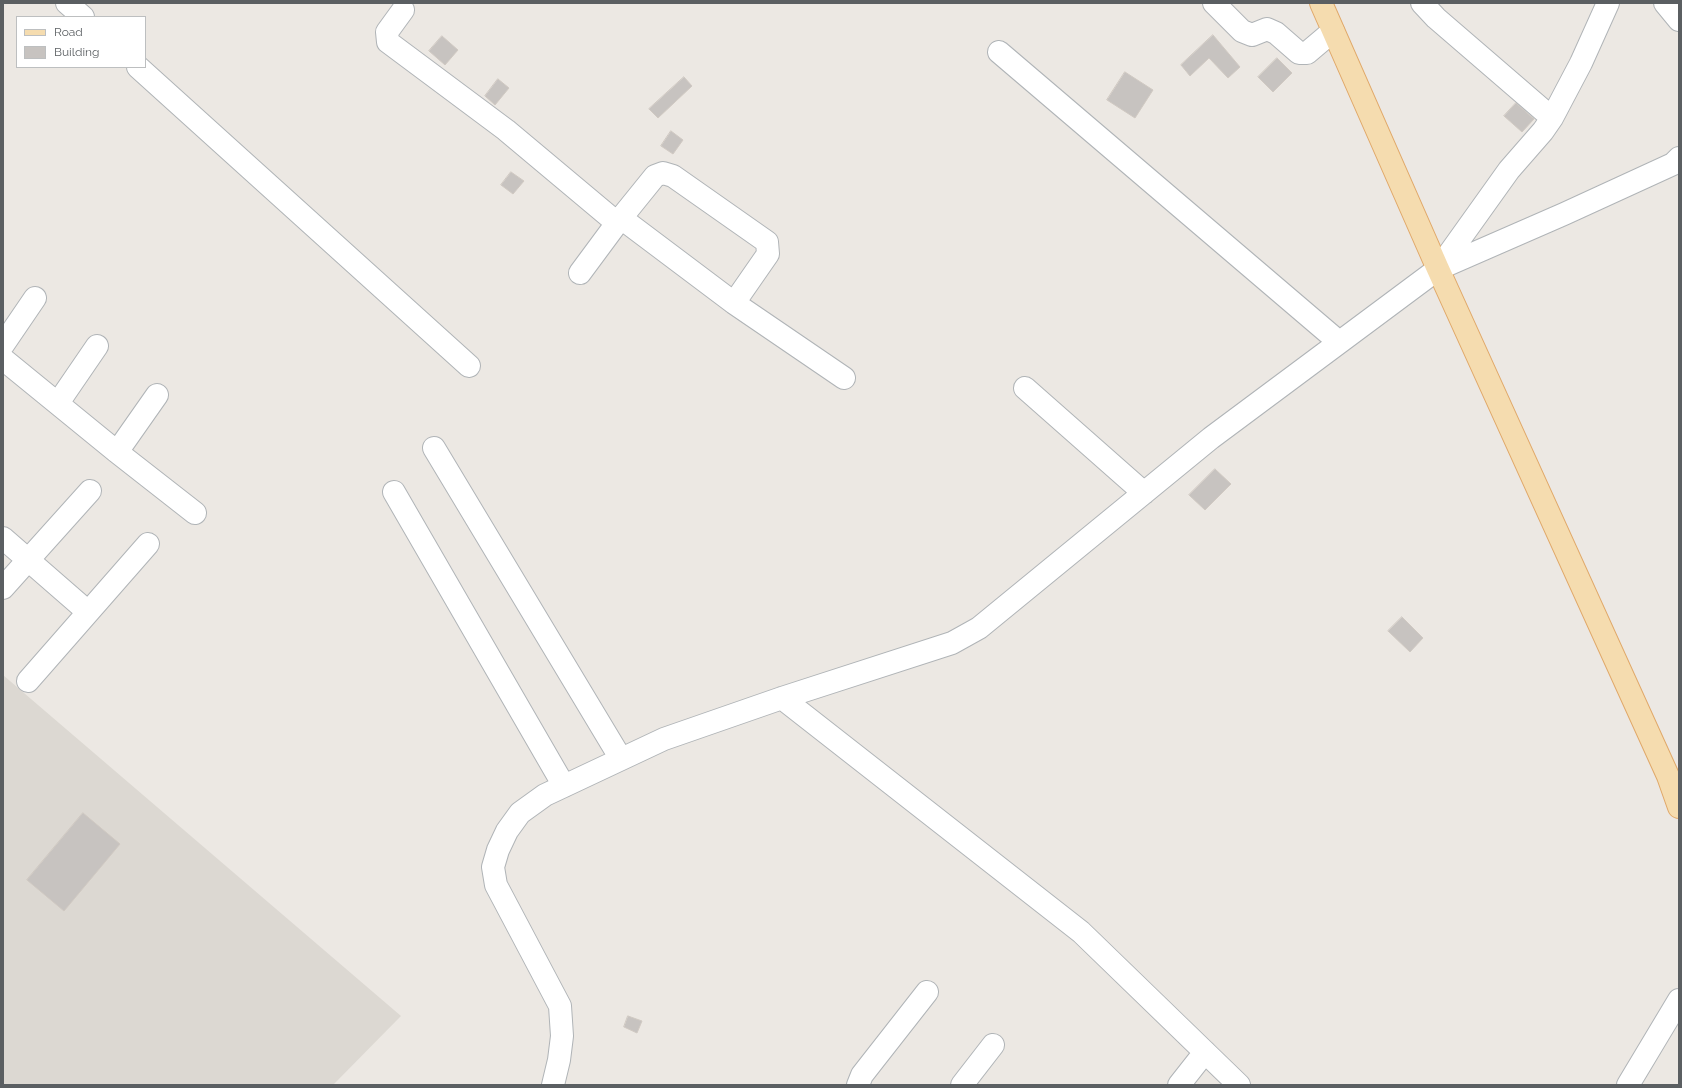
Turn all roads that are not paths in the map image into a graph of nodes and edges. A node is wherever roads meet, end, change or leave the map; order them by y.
1 (67, 3) edge
2 (1214, 3) edge
3 (1321, 3) edge
4 (1422, 3) edge
5 (1608, 3) edge
6 (1665, 3) edge
7 (402, 5) edge
8 (81, 16) edge
9 (1679, 20) edge
10 (1333, 32) junction
11 (999, 52) dead end
12 (139, 68) edge
13 (1552, 118) junction
14 (1679, 158) edge
15 (619, 220) junction
16 (1438, 269) junction
17 (580, 273) dead end
18 (35, 298) dead end
19 (734, 303) junction
20 (1339, 342) junction
21 (3, 345) edge
22 (97, 346) dead end
23 (3, 359) edge
24 (469, 366) dead end
25 (844, 378) dead end
26 (1025, 388) dead end
27 (157, 395) dead end
28 (58, 403) junction
29 (434, 448) dead end
30 (117, 452) junction
31 (90, 491) dead end
32 (394, 492) dead end
33 (1144, 493) junction
34 (195, 513) dead end
35 (3, 538) edge
36 (148, 544) dead end
37 (28, 560) junction
38 (3, 588) edge
39 (88, 612) junction
40 (28, 681) dead end
41 (782, 698) junction
42 (621, 759) junction
43 (564, 786) junction
44 (1679, 807) edge
45 (927, 992) dead end
46 (1679, 1000) edge
47 (994, 1045) dead end
48 (1205, 1052) junction
49 (553, 1085) edge
50 (858, 1085) edge
51 (962, 1085) edge
52 (1179, 1085) edge
53 (1239, 1085) edge
54 (1628, 1085) edge

1 - 8 street
2 - 10 street
3 - 10 main road
4 - 13 street
5 - 13 street
6 - 9 street
7 - 15 street
10 - 16 main road
11 - 20 street
12 - 24 street
13 - 16 street
14 - 16 street
15 - 17 street
15 - 19 street
15 - 19 street
16 - 20 street
16 - 44 main road
18 - 21 street
19 - 25 street
20 - 33 street
22 - 28 street
23 - 28 street
26 - 33 street
27 - 30 street
28 - 30 street
29 - 42 street
30 - 34 street
31 - 37 street
32 - 43 street
33 - 41 street
35 - 37 street
36 - 39 street
37 - 38 street
37 - 39 street
39 - 40 street
41 - 42 street
41 - 48 street
42 - 43 street
43 - 49 street
45 - 50 street
46 - 54 street
47 - 51 street
48 - 52 street
48 - 53 street

